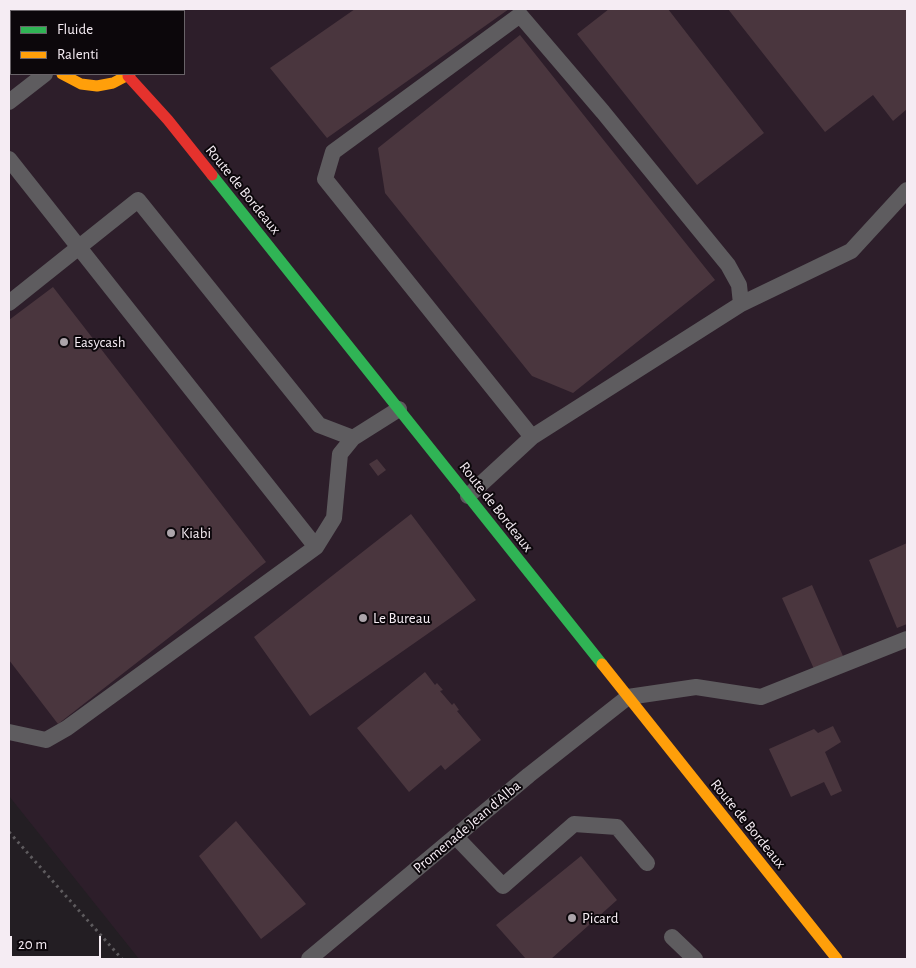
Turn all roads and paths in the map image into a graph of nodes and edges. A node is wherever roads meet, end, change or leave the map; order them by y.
1 (43, 75) edge
2 (63, 75) edge
3 (129, 75) edge
4 (9, 102) edge
5 (9, 159) edge
6 (907, 190) edge
7 (78, 247) junction
8 (9, 303) edge
9 (742, 304) junction
10 (398, 409) junction
11 (532, 436) junction
12 (353, 438) junction
13 (468, 496) junction
14 (316, 547) junction
15 (907, 639) edge
16 (628, 697) junction
17 (9, 732) edge
18 (9, 832) edge
19 (456, 837) junction
20 (647, 863) dead end
21 (672, 937) dead end
22 (122, 959) edge
23 (309, 959) edge
24 (694, 959) edge
25 (837, 959) edge

1 - 4 lane
2 - 3 main road
3 - 10 main road, Route de Bordeaux
5 - 7 lane
6 - 9 lane
7 - 8 lane
7 - 12 lane
7 - 14 lane
9 - 11 lane
9 - 11 lane
10 - 12 lane
10 - 13 main road, Route de Bordeaux
11 - 13 lane
12 - 14 lane
13 - 16 main road, Route de Bordeaux
14 - 17 lane
15 - 16 lane
16 - 19 lane, Promenade Jean d'Alba
16 - 25 main road, Route de Bordeaux
18 - 22 path
19 - 20 lane
19 - 23 lane, Promenade Jean d'Alba
21 - 24 lane

